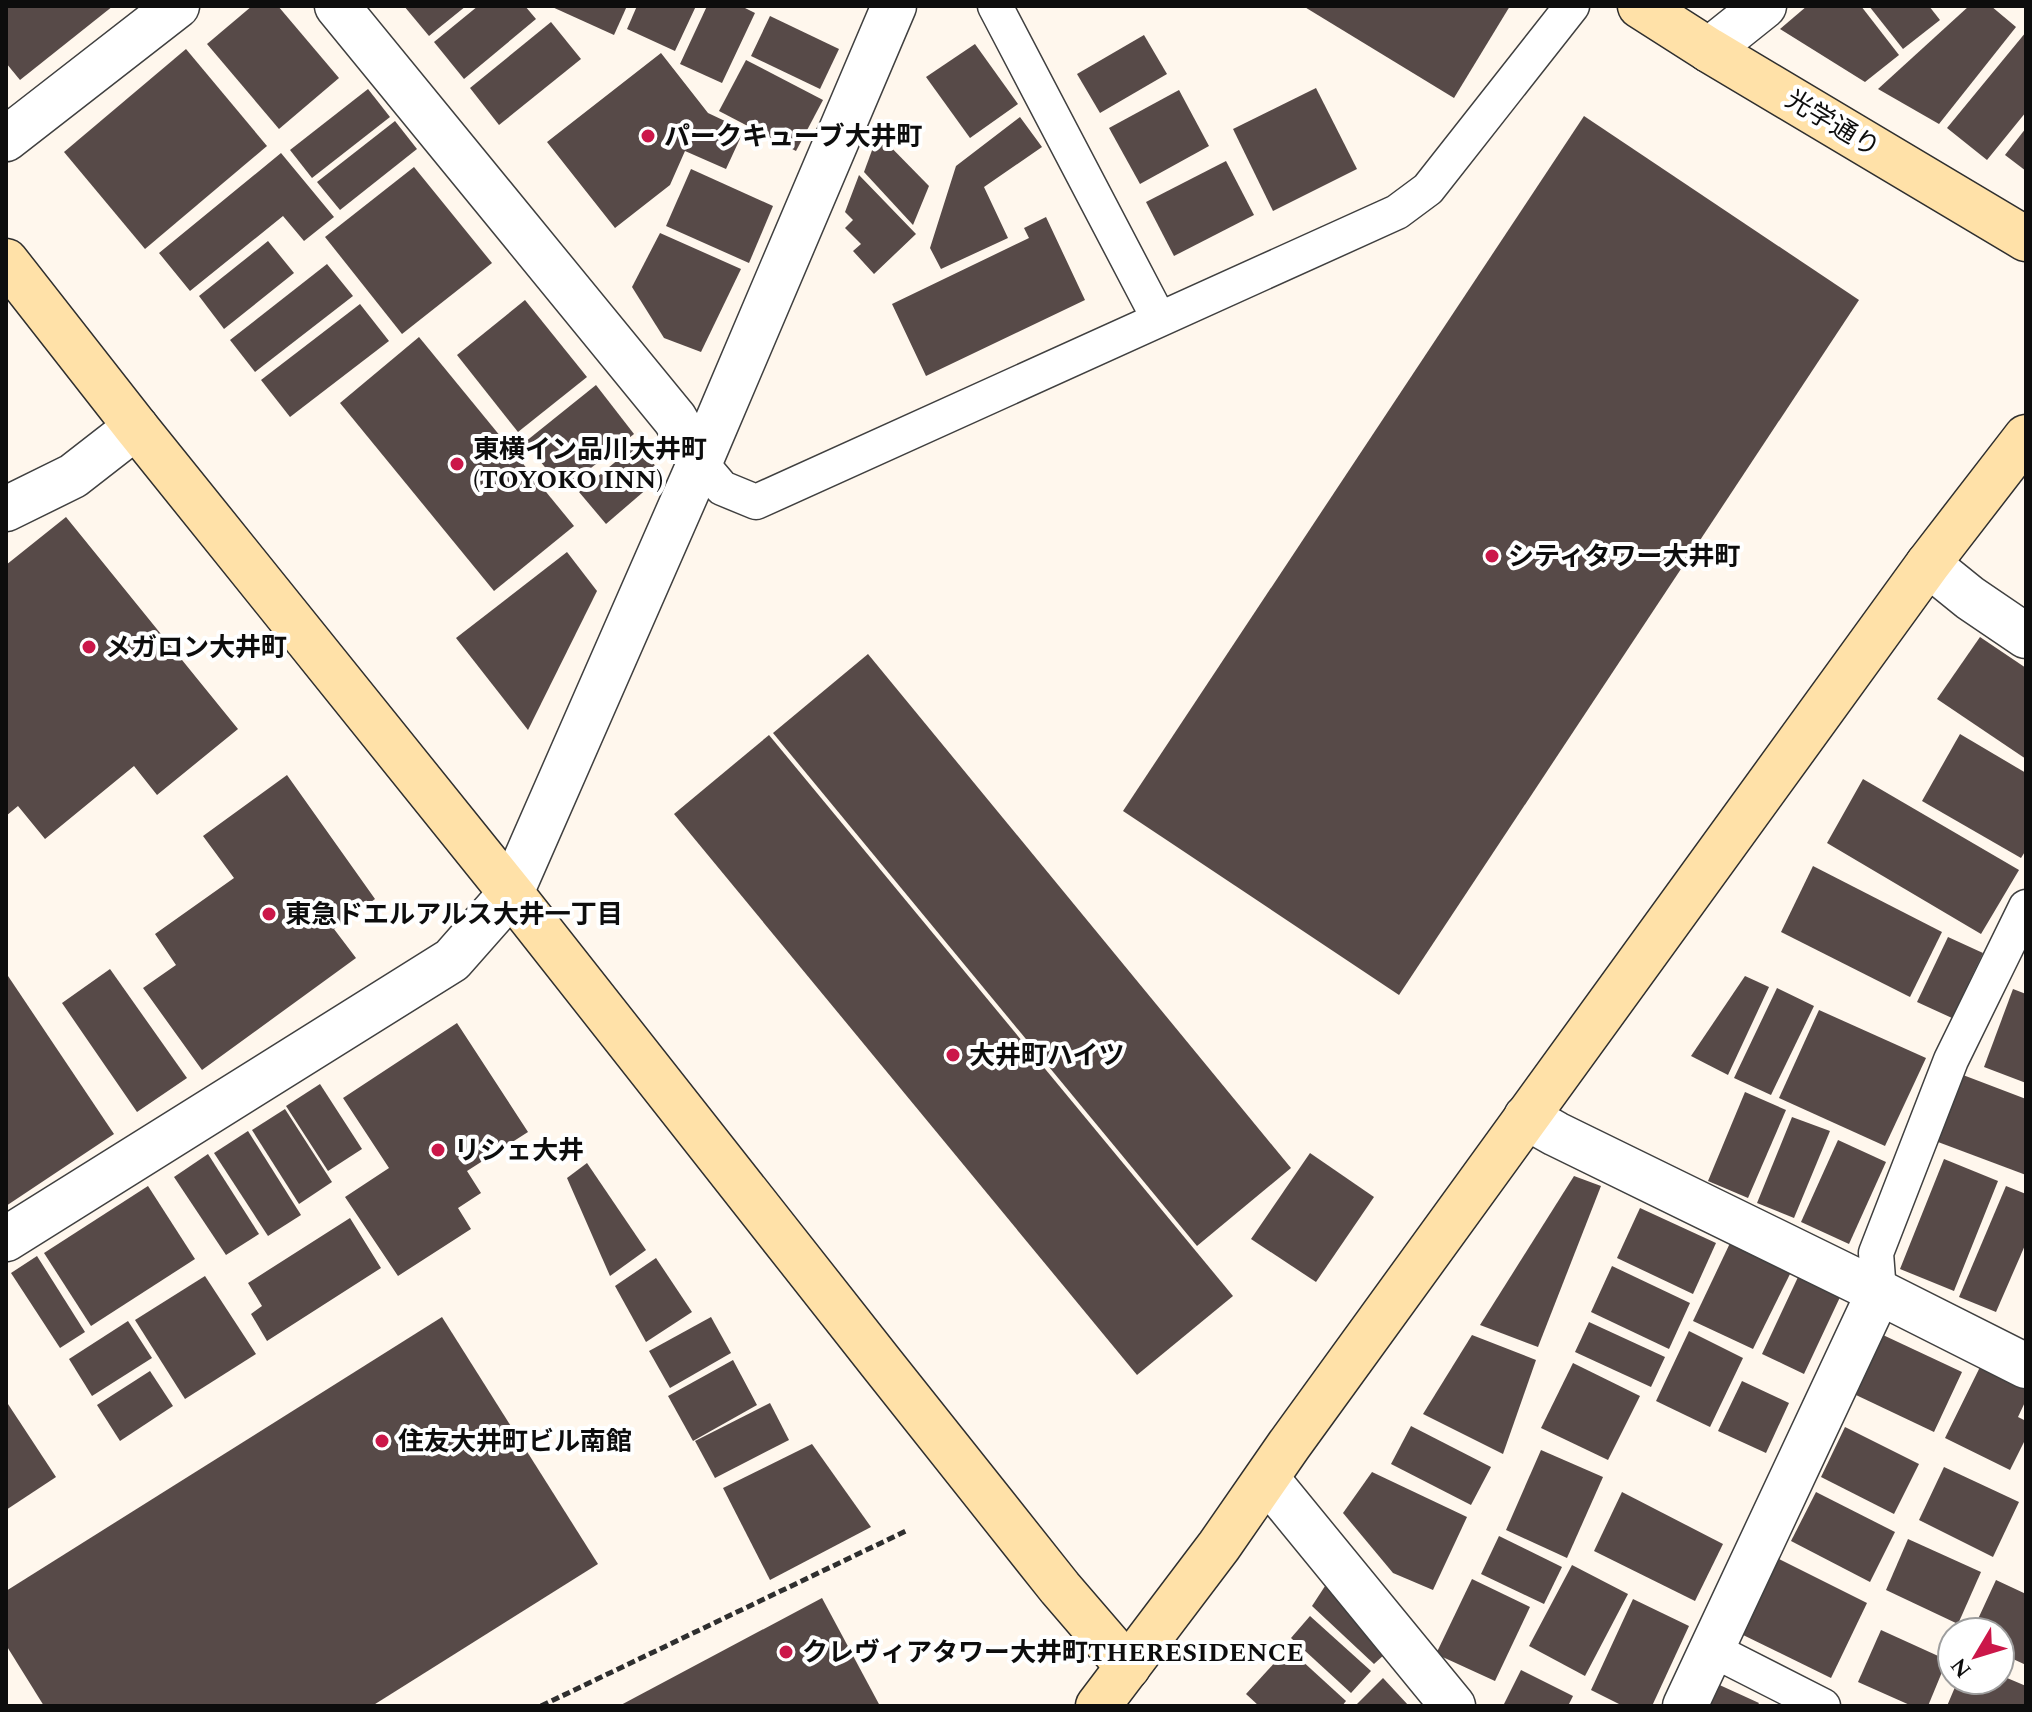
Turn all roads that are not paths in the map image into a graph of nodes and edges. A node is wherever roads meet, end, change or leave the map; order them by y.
1 (177, 6) edge
2 (337, 6) edge
3 (995, 6) edge
4 (1572, 6) edge
5 (1640, 6) edge
6 (1764, 6) edge
7 (881, 11) edge
8 (1709, 50) junction
9 (6, 139) edge
10 (2026, 239) edge
11 (6, 261) edge
12 (1159, 319) junction
13 (136, 427) junction
14 (2026, 437) edge
15 (700, 462) junction
16 (6, 509) edge
17 (1928, 564) junction
18 (2026, 636) edge
19 (511, 893) junction
20 (2026, 907) edge
21 (1526, 1117) junction
22 (6, 1239) edge
23 (1879, 1292) junction
24 (2026, 1366) edge
25 (1267, 1479) junction
26 (1713, 1650) junction
27 (1128, 1667) junction
28 (1098, 1706) edge
29 (1453, 1706) edge
30 (1685, 1706) edge
31 (1823, 1706) edge

1 - 9 street
2 - 15 street
3 - 12 lane
4 - 12 lane
5 - 8 street, 光学通り
6 - 8 street
7 - 15 street
8 - 10 street, 光学通り
11 - 13 street
12 - 15 lane
13 - 16 street
13 - 19 street
14 - 17 street
15 - 19 street
17 - 18 street
17 - 21 street
19 - 22 street
19 - 27 street
20 - 23 lane
21 - 23 street
21 - 25 street
23 - 24 street
23 - 26 street
25 - 27 street
25 - 29 street
26 - 30 street
26 - 31 lane
27 - 28 street

